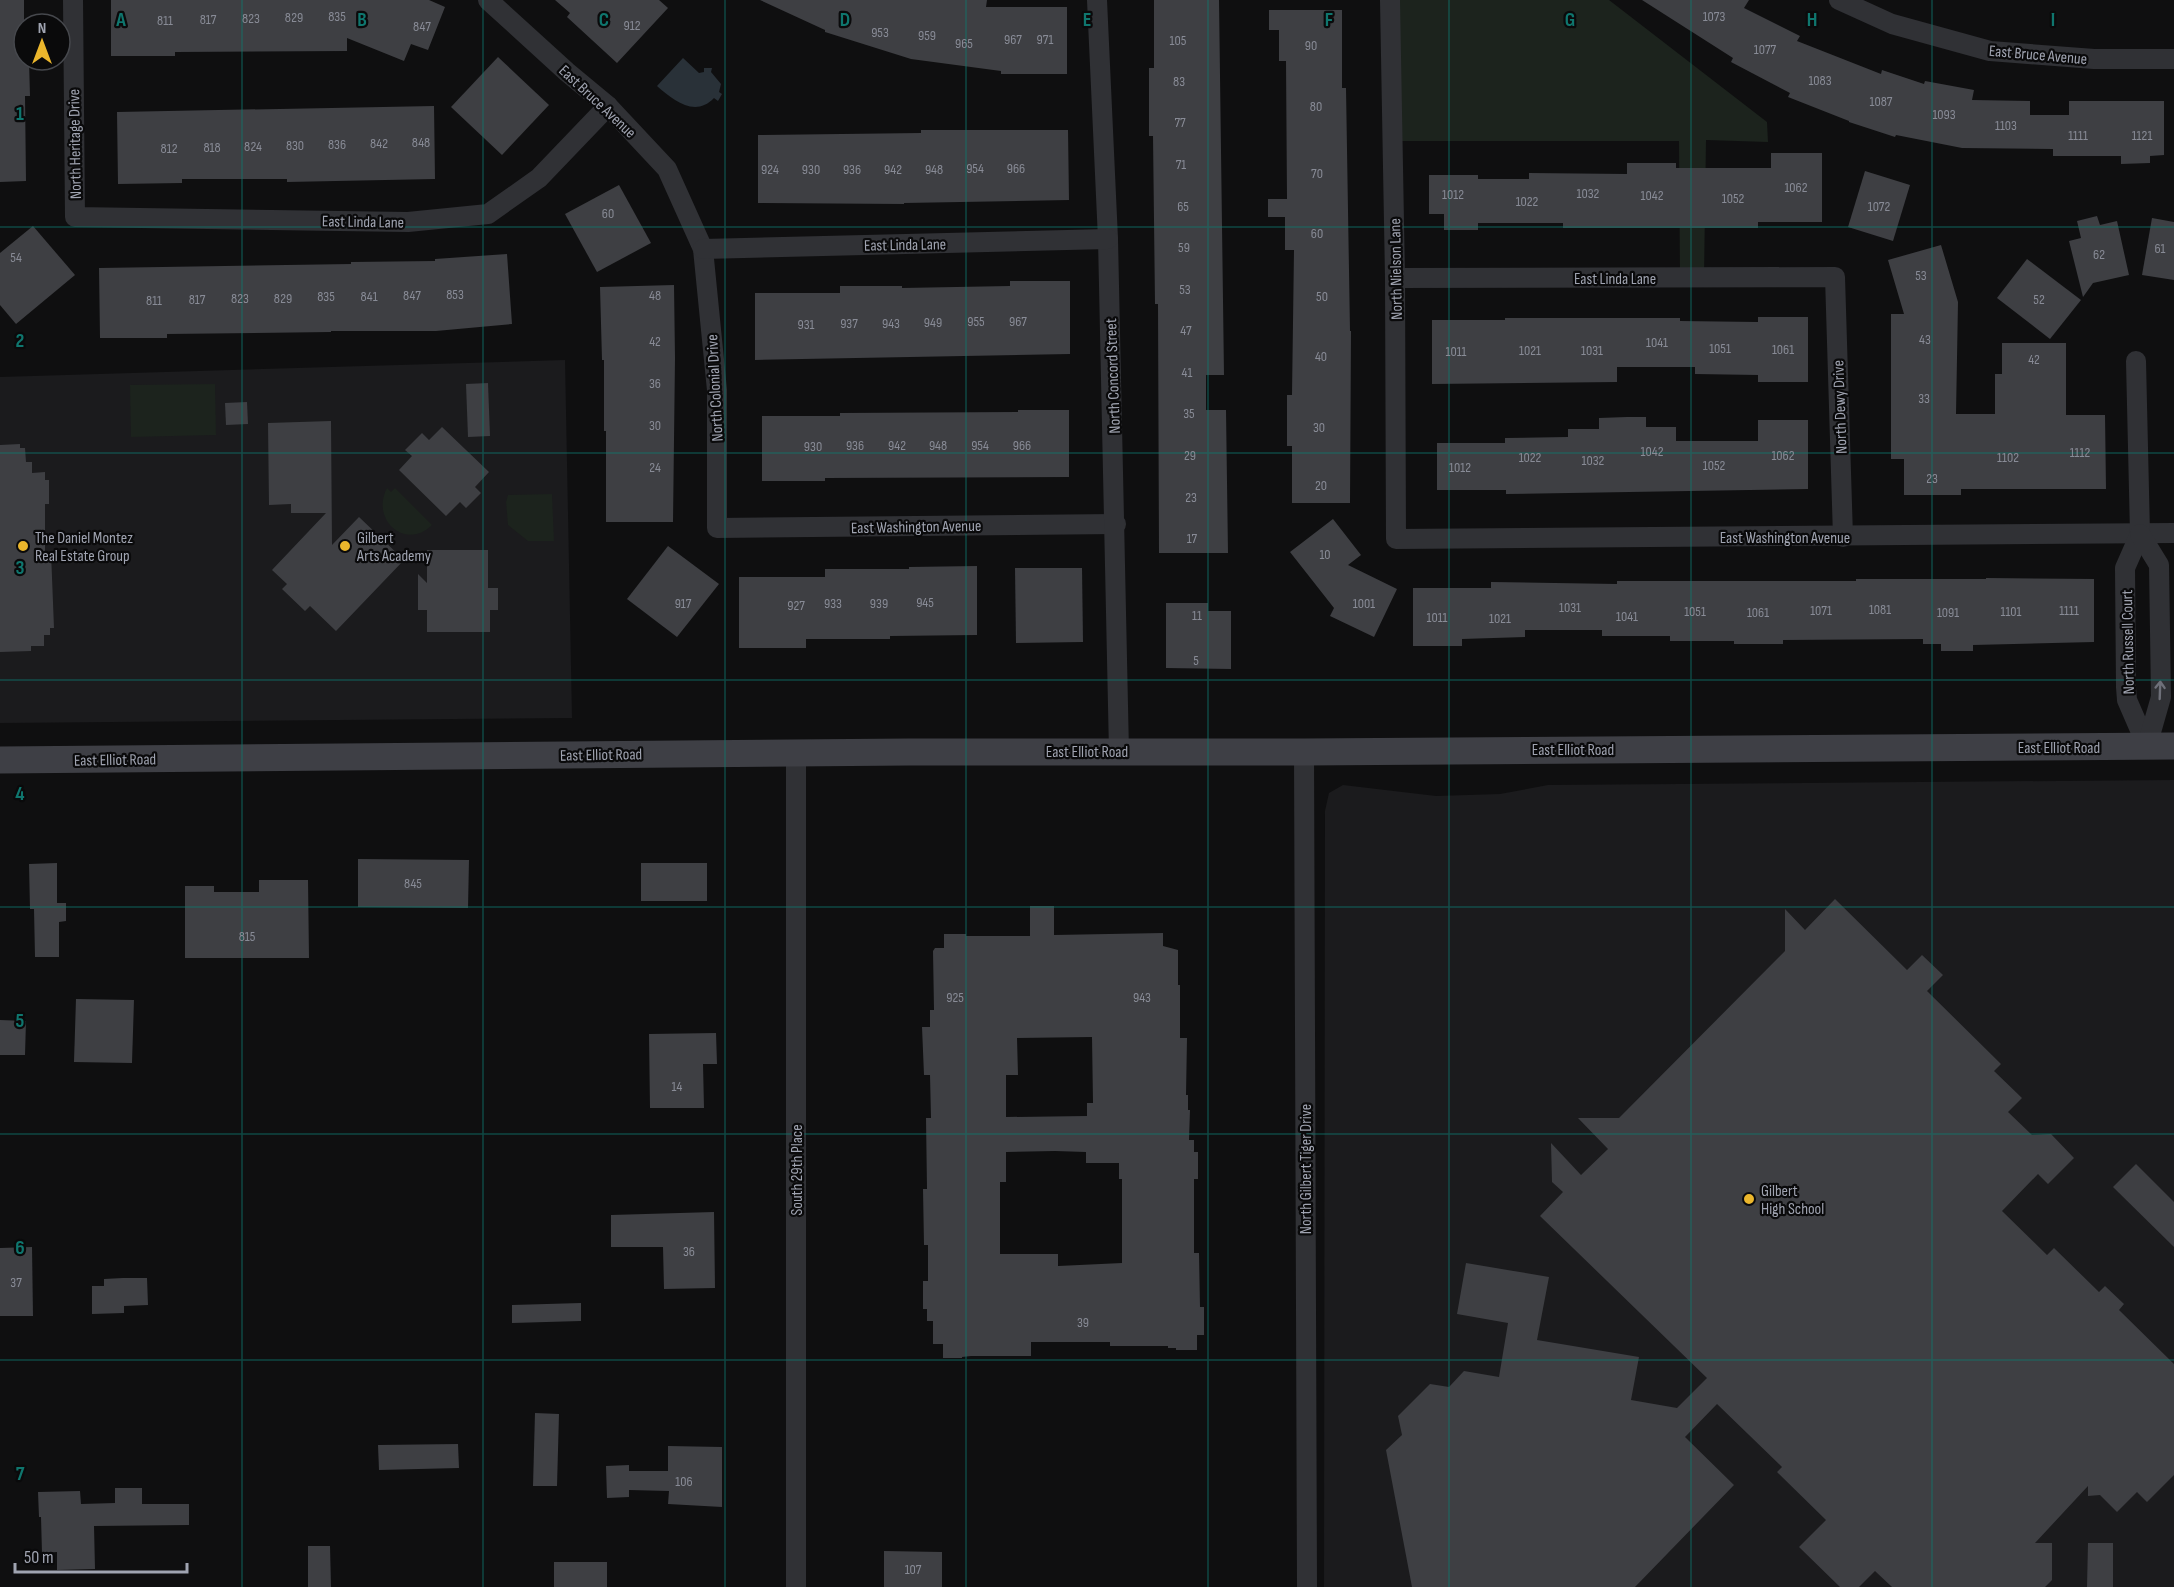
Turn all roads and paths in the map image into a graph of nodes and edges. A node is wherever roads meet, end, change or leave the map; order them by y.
1 (73, 0) edge
2 (488, 0) edge
3 (1096, 0) edge
4 (1390, 0) edge
5 (1839, 0) edge
6 (2174, 58) edge
7 (608, 106) junction
8 (75, 217) joint
9 (1108, 239) junction
10 (703, 249) junction
11 (1835, 277) joint
12 (1395, 278) junction
13 (2136, 361) dead end
14 (1116, 524) junction
15 (717, 528) joint
16 (2174, 533) edge
17 (2140, 534) junction
18 (1843, 537) junction
19 (1396, 539) joint
20 (2147, 746) junction
21 (2174, 746) edge
22 (796, 752) junction
23 (1119, 752) junction
24 (1304, 752) junction
25 (0, 760) edge
26 (796, 1587) edge
27 (1307, 1587) edge

1 - 8 street, North Heritage Drive
2 - 7 street, East Bruce Avenue
3 - 9 street, North Concord Street
4 - 12 street, North Nielson Lane
5 - 6 street, East Bruce Avenue
7 - 8 street, East Linda Lane
7 - 10 street, East Bruce Avenue
9 - 10 street, East Linda Lane
9 - 14 street, North Concord Street
10 - 15 street, North Colonial Drive
11 - 12 street, East Linda Lane
11 - 18 street, North Dewy Drive
12 - 19 street, North Nielson Lane
13 - 17 street, North Russell Court
14 - 15 street, East Washington Avenue
14 - 23 street, North Concord Street
16 - 17 street, East Washington Avenue
17 - 18 street, East Washington Avenue
20 -> 17 street, North Russell Court
17 - 20 street, North Russell Court
18 - 19 street, East Washington Avenue
20 - 21 main road, East Elliot Road
20 - 24 main road, East Elliot Road
22 - 23 main road, East Elliot Road
22 - 25 main road, East Elliot Road
22 - 26 street, South 29th Place
23 - 24 main road, East Elliot Road
24 - 27 street, North Gilbert Tiger Drive

